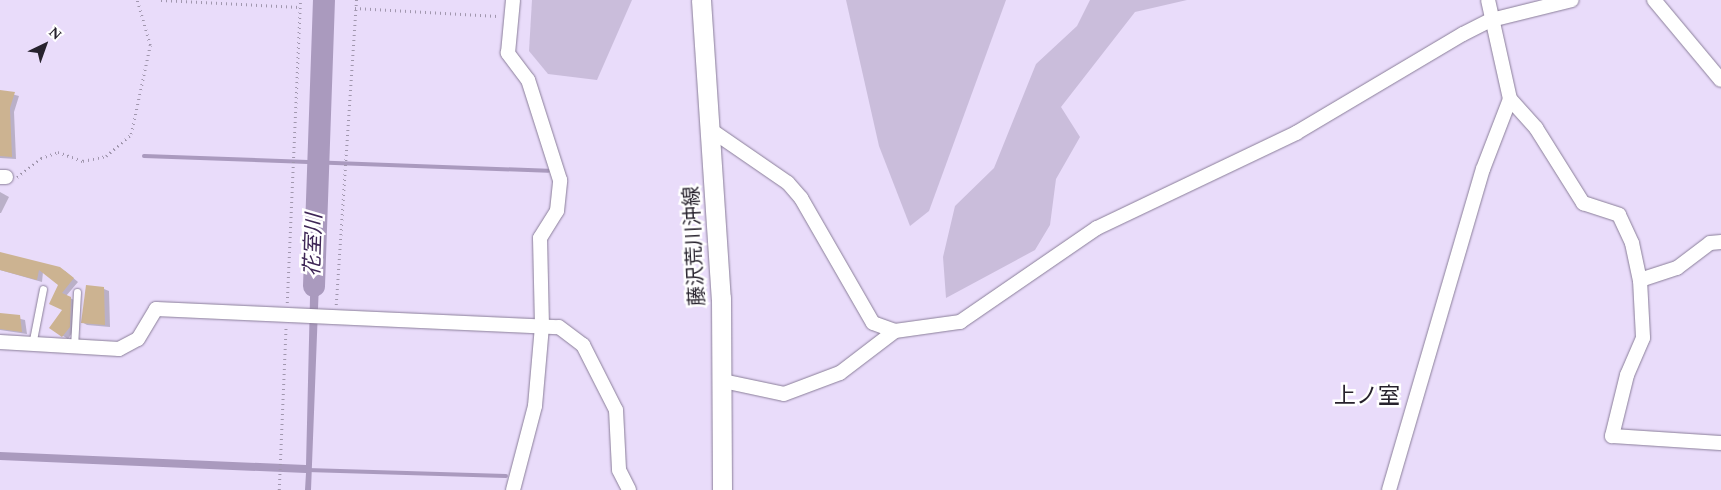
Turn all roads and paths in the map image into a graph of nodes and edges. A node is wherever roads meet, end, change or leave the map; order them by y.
1 (138, 0) edge
2 (161, 0) edge
3 (300, 0) edge
4 (356, 0) edge
5 (513, 0) edge
6 (701, 0) edge
7 (1488, 0) edge
8 (1572, 0) edge
9 (1654, 0) edge
10 (300, 6) junction
11 (355, 8) junction
12 (510, 16) junction
13 (1491, 20) junction
14 (1721, 80) edge
15 (1510, 99) junction
16 (711, 130) junction
17 (294, 167) dead end
18 (3, 177) edge
19 (1721, 242) edge
20 (1640, 280) junction
21 (43, 289) dead end
22 (77, 292) dead end
23 (333, 316) junction
24 (542, 326) junction
25 (894, 331) junction
26 (0, 342) edge
27 (32, 346) junction
28 (74, 349) junction
29 (723, 381) junction
30 (1721, 443) edge
31 (280, 462) dead end
32 (279, 490) edge
33 (512, 490) edge
34 (629, 490) edge
35 (722, 490) edge
36 (1389, 490) edge

1 - 18 path
2 - 10 path
3 - 10 path
4 - 11 path
5 - 12 street
6 - 16 main road, 藤沢荒川沖線
7 - 13 street
8 - 13 street
9 - 14 street
10 - 17 path
11 - 12 path
11 - 23 path
12 - 24 street
13 - 15 street
13 - 25 street
15 - 20 street
15 - 36 street
16 - 25 street
16 - 29 main road, 藤沢荒川沖線
19 - 20 street
20 - 30 street
21 - 27 lane
22 - 28 lane
23 - 24 street
23 - 28 street
24 - 33 street
24 - 34 street
25 - 29 street
26 - 27 street
27 - 28 street
29 - 35 main road, 藤沢荒川沖線
31 - 32 path

